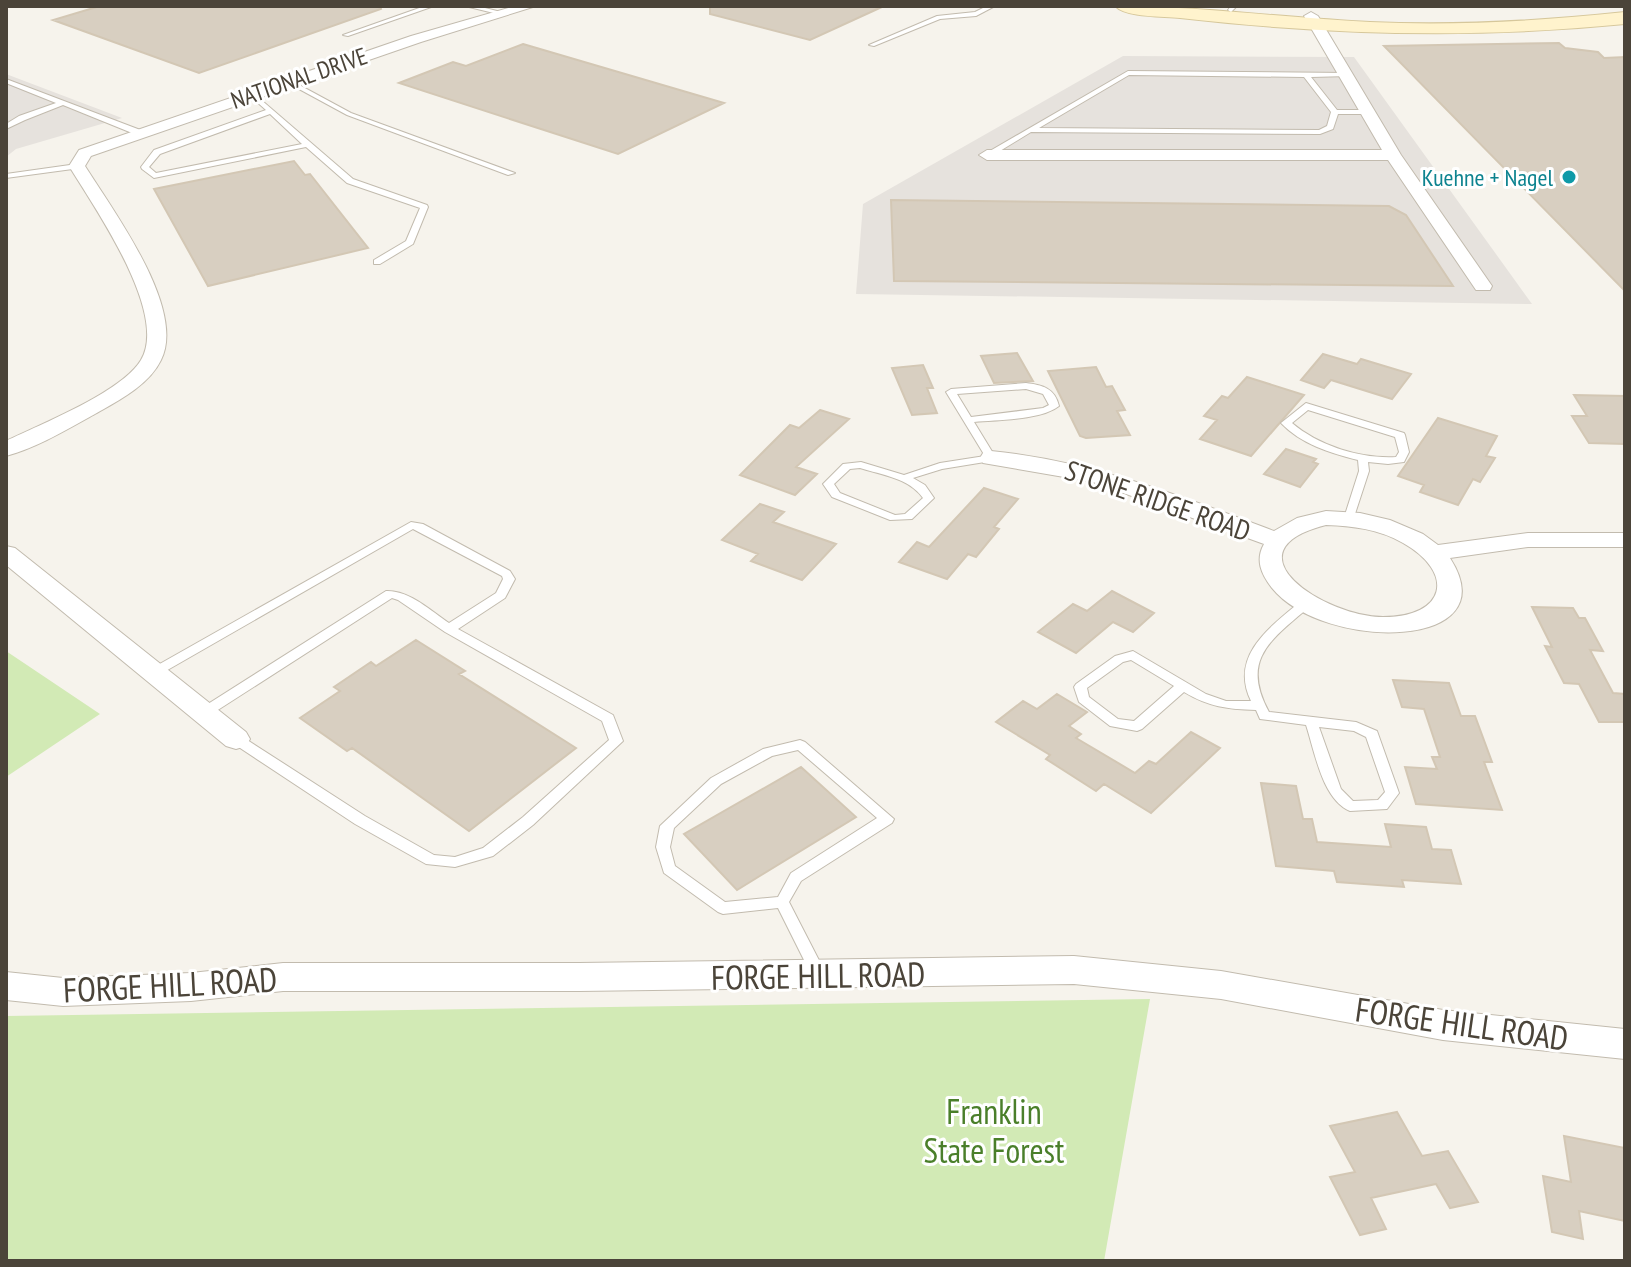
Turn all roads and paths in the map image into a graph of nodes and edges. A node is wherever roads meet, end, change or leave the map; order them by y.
1 (431, 6) edge
2 (468, 6) edge
3 (529, 6) edge
4 (992, 6) edge
5 (1186, 6) edge
6 (1118, 7) edge
7 (1233, 8) edge
8 (1625, 8) edge
9 (502, 13) junction
10 (1625, 18) edge
11 (1313, 20) junction
12 (346, 35) dead end
13 (872, 45) dead end
14 (1306, 75) junction
15 (1347, 75) junction
16 (6, 81) edge
17 (290, 82) junction
18 (251, 94) junction
19 (63, 103) junction
20 (271, 111) junction
21 (1335, 112) junction
22 (1368, 112) junction
23 (6, 127) edge
24 (1030, 130) junction
25 (140, 133) junction
26 (307, 145) junction
27 (987, 155) joint
28 (1393, 155) junction
29 (77, 166) junction
30 (511, 173) dead end
31 (6, 176) edge
32 (377, 262) dead end
33 (1483, 286) dead end
34 (968, 420) junction
35 (6, 449) edge
36 (991, 458) junction
37 (1363, 458) junction
38 (904, 478) junction
39 (1349, 518) junction
40 (1276, 540) junction
41 (1625, 540) edge
42 (6, 553) edge
43 (1433, 553) junction
44 (1305, 604) junction
45 (449, 629) junction
46 (153, 673) junction
47 (1182, 686) junction
48 (1258, 706) junction
49 (205, 712) junction
50 (1311, 722) junction
51 (236, 739) joint
52 (782, 902) junction
53 (818, 975) junction
54 (6, 986) edge
55 (1625, 1044) edge

1 - 12 lane
2 - 9 lane
3 - 9 street, NATIONAL DRIVE
4 - 13 lane
5 - 7 street
6 - 11 street
7 - 11 street
8 - 11 street
9 - 17 street, NATIONAL DRIVE
10 - 11 street
11 - 15 street
14 - 15 lane
14 - 21 lane
14 - 24 lane
15 - 22 street
16 - 19 lane
17 - 18 street, NATIONAL DRIVE
17 - 30 lane
18 - 20 lane
18 - 25 street, NATIONAL DRIVE
19 - 23 lane
19 - 25 lane
20 - 26 lane
20 - 26 lane
21 - 22 lane
21 - 24 lane
22 - 28 street
24 - 27 lane
25 - 29 street, NATIONAL DRIVE
26 - 32 lane
27 - 28 street
28 - 33 street
29 - 31 lane
29 - 35 street
34 - 34 lane
34 - 36 lane
36 - 38 lane
36 - 40 street, STONE RIDGE ROAD
37 - 37 lane
37 - 39 lane
38 - 38 lane
39 - 40 street, STONE RIDGE ROAD
39 - 43 street, STONE RIDGE ROAD
40 - 44 street, STONE RIDGE ROAD
41 - 43 street
42 - 46 street
43 - 44 street, STONE RIDGE ROAD
44 - 48 lane
45 - 46 lane
45 - 49 lane
45 - 51 lane
46 - 49 street
47 - 47 lane
47 - 48 lane
48 - 50 lane
49 - 51 street
50 - 50 lane
52 - 52 lane
52 - 53 lane
53 - 54 street, FORGE HILL ROAD
53 - 55 street, FORGE HILL ROAD

